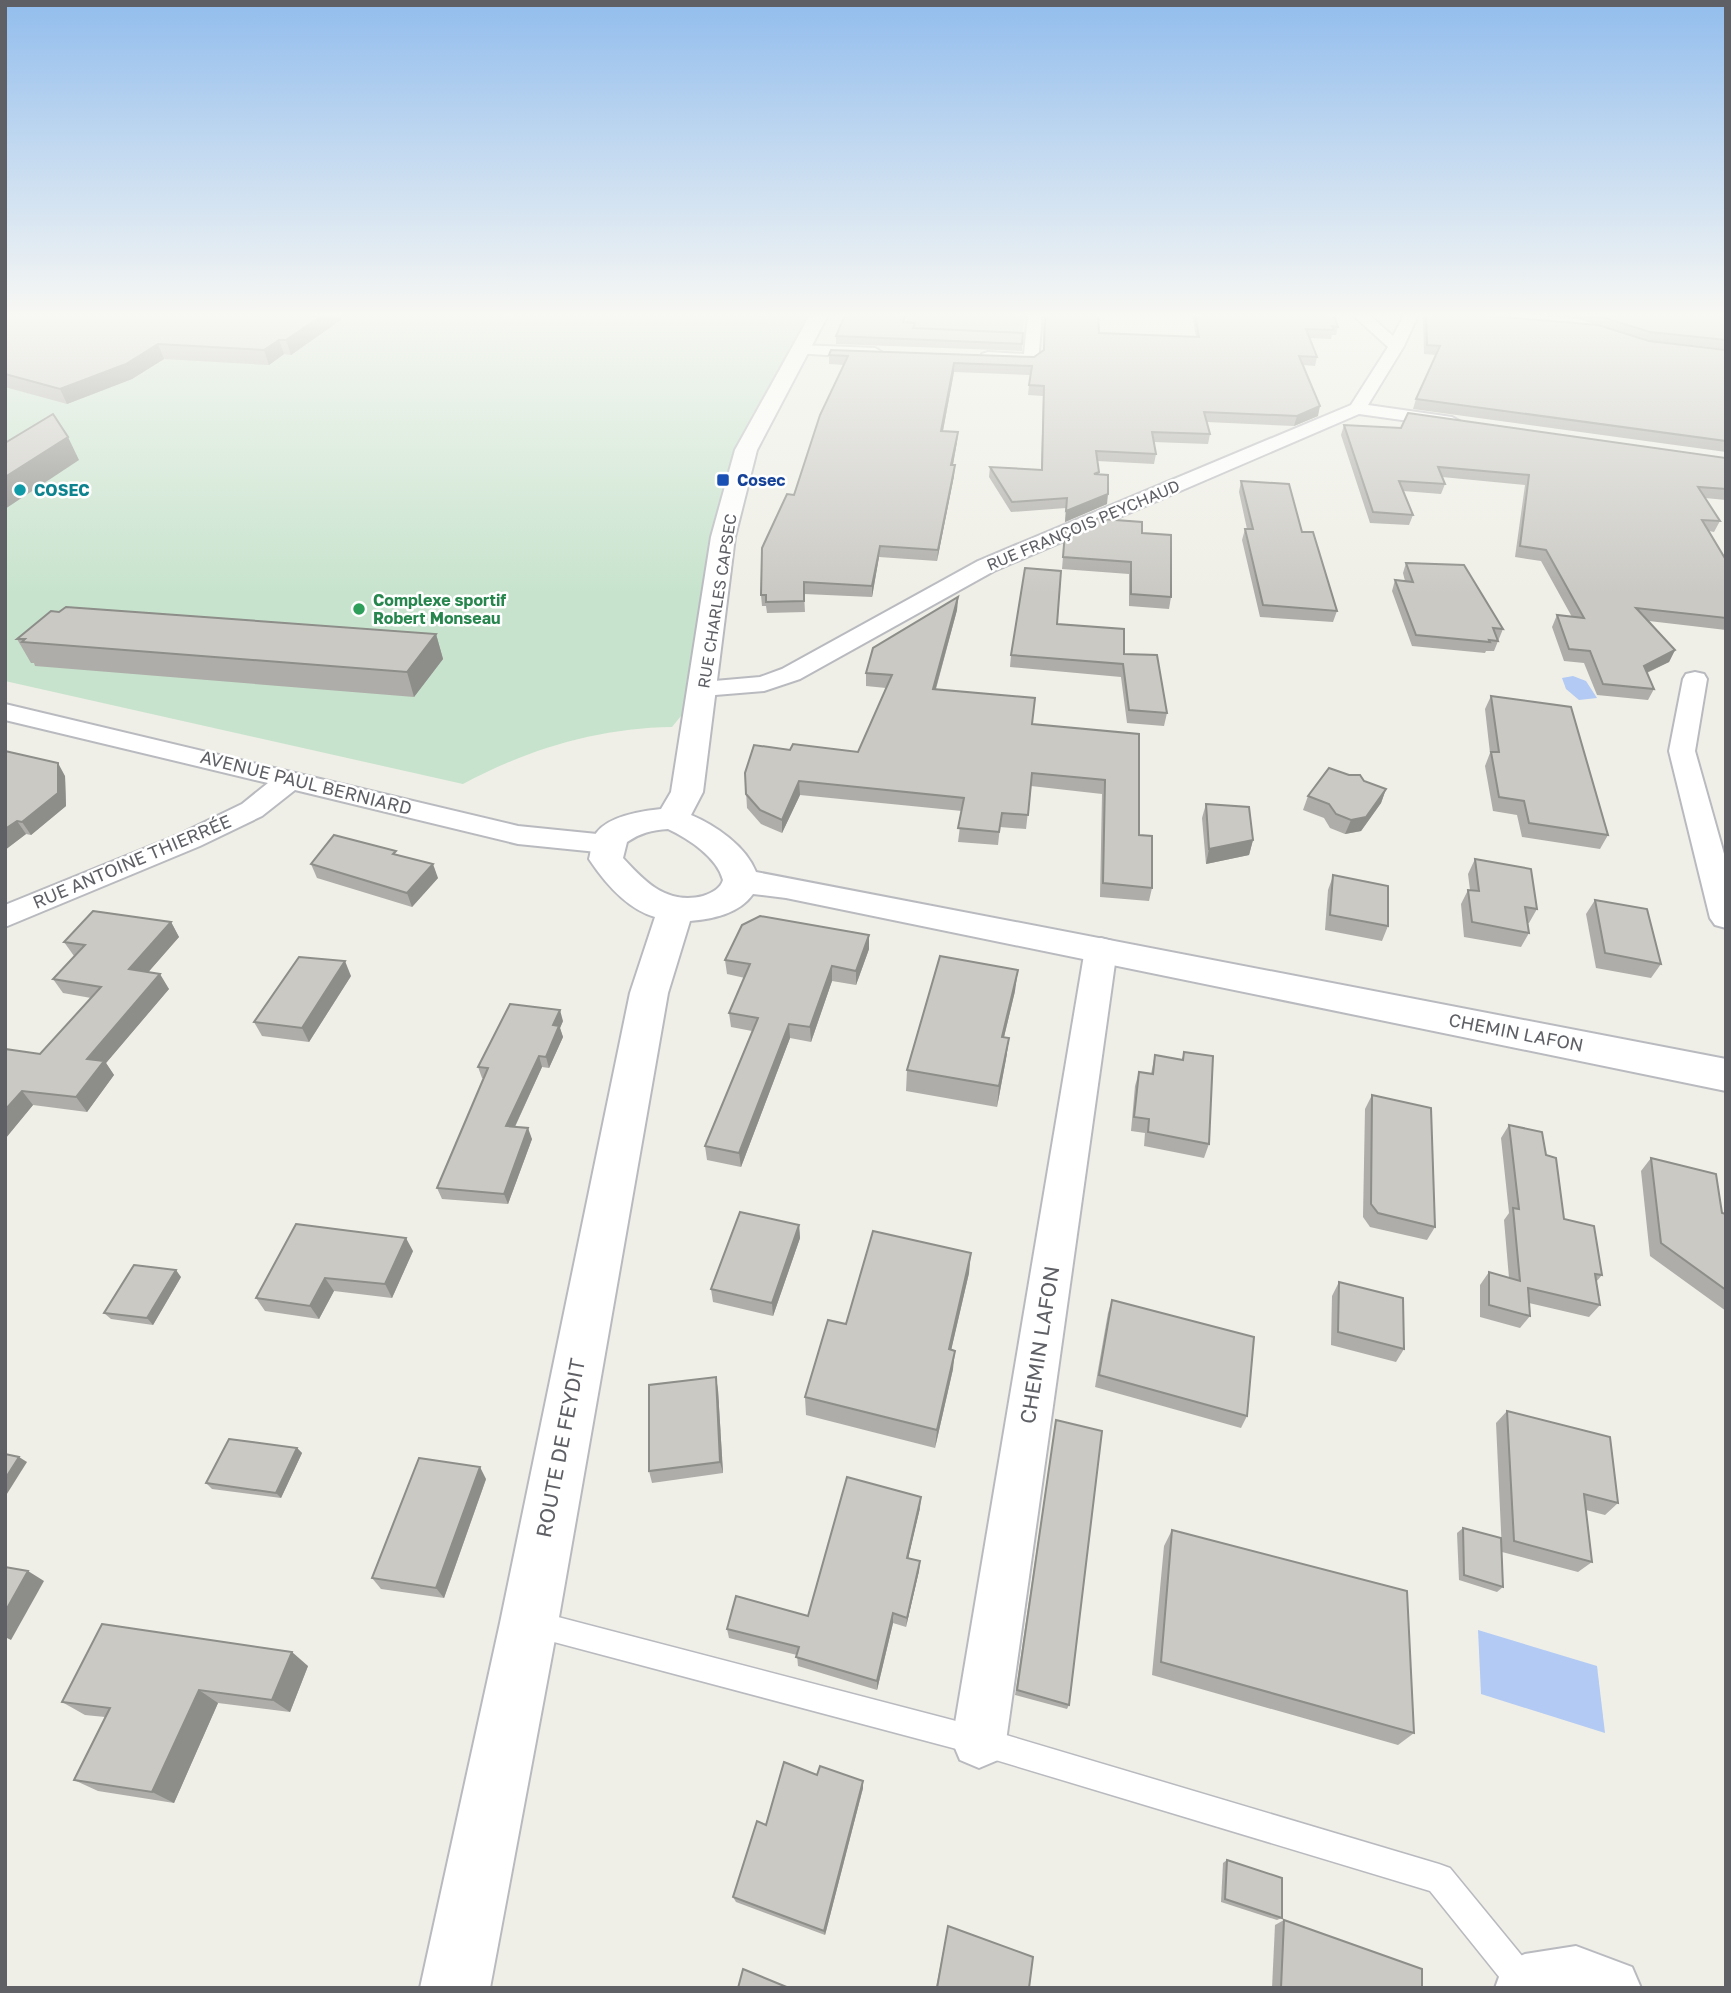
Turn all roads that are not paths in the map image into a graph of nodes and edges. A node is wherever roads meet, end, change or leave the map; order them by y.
1 (769, 408) edge
2 (1357, 409) joint
3 (1475, 425) edge
4 (1695, 679) dead end
5 (703, 689) junction
6 (5, 712) edge
7 (290, 780) junction
8 (672, 819) junction
9 (607, 844) junction
10 (740, 881) junction
11 (675, 911) junction
12 (5, 917) edge
13 (1726, 918) edge
14 (1101, 949) junction
15 (1726, 1075) edge
16 (529, 1623) junction
17 (979, 1741) junction
18 (1525, 1986) edge
19 (455, 1988) edge
20 (1611, 1988) edge

1 - 5 street, RUE CHARLES CAPSEC
2 - 3 street
2 - 5 street, RUE FRANÇOIS PEYCHAUD
4 - 13 street
5 - 8 street, RUE CHARLES CAPSEC
6 - 7 street, AVENUE PAUL BERNIARD
7 - 9 street, AVENUE PAUL BERNIARD
7 - 12 street, RUE ANTOINE THIERRÉE
8 - 9 street
8 - 10 street
9 - 11 street
10 - 11 street
10 - 14 street, CHEMIN LAFON
11 - 16 street, ROUTE DE FEYDIT
14 - 15 street, CHEMIN LAFON
14 - 17 street, CHEMIN LAFON
16 - 17 lane
16 - 19 street, ROUTE DE FEYDIT
17 - 18 lane
18 - 20 street

